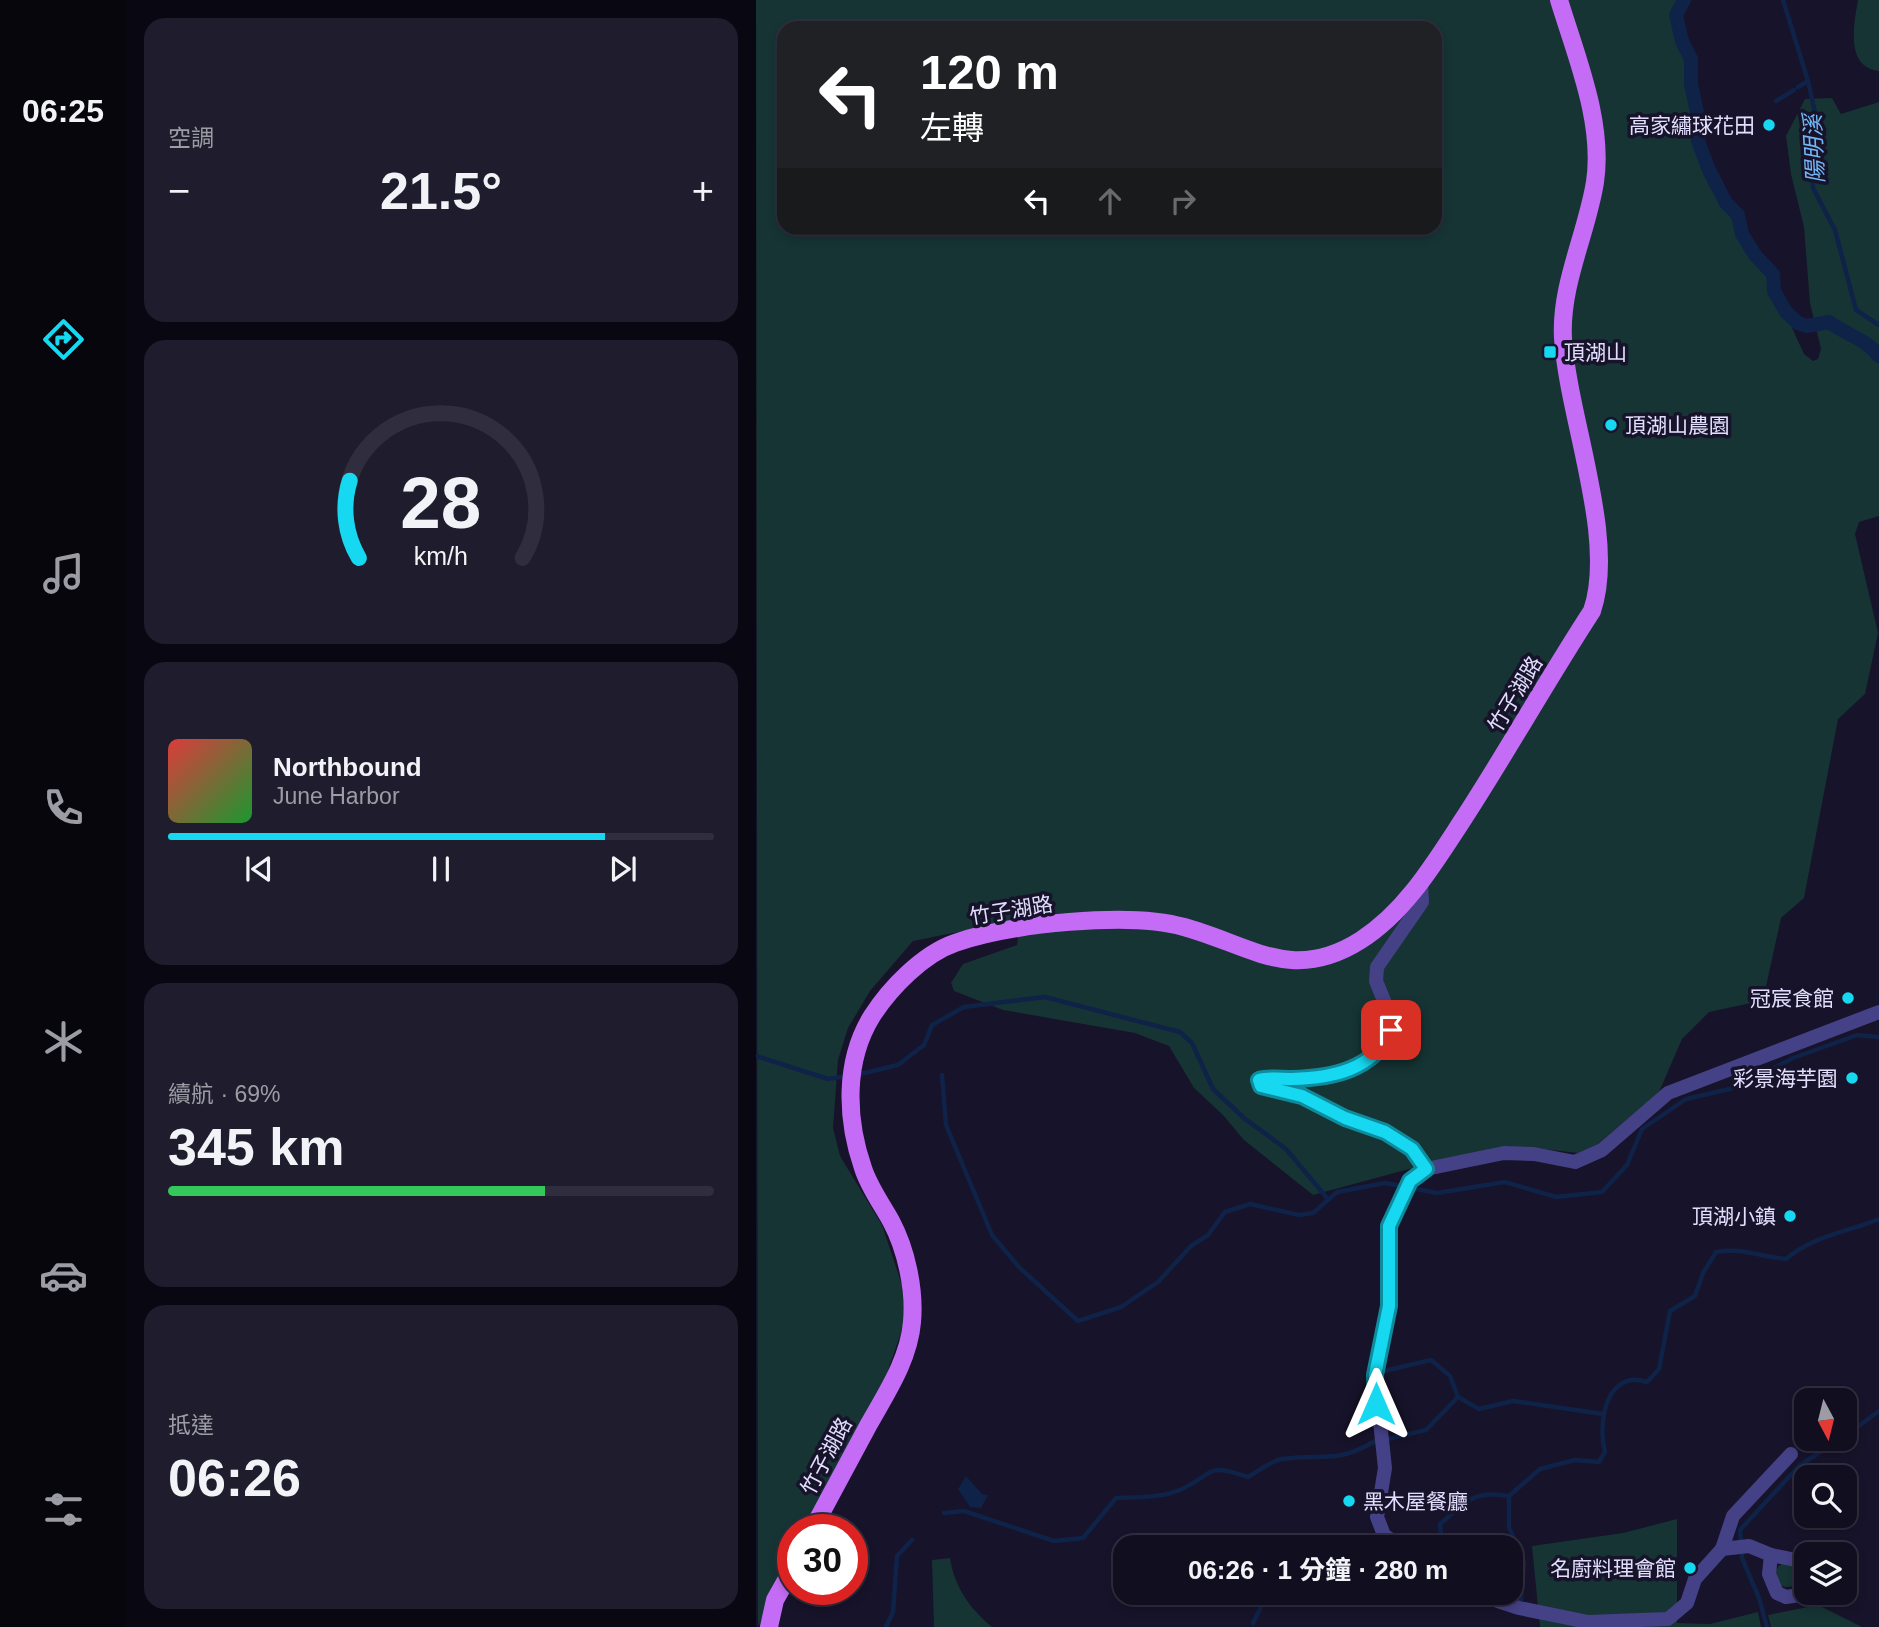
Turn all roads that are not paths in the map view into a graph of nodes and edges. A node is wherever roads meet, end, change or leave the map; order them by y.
1 (1559, 0) edge
2 (1421, 881) junction
3 (1879, 1013) edge
4 (1426, 1169) junction
5 (1791, 1454) dead end
6 (821, 1514) edge
7 (1384, 1535) edge
8 (1726, 1548) junction
9 (1770, 1555) junction
10 (1794, 1560) edge
11 (777, 1596) edge
12 (1794, 1596) edge
13 (1510, 1605) edge
14 (769, 1627) edge

1 - 2 main road, 竹子湖路
2 - 4 street
2 - 6 main road, 竹子湖路
3 - 4 street
4 - 7 street
5 - 8 street
8 - 9 street
8 - 13 street
9 - 10 street
9 - 12 street
11 - 14 main road

